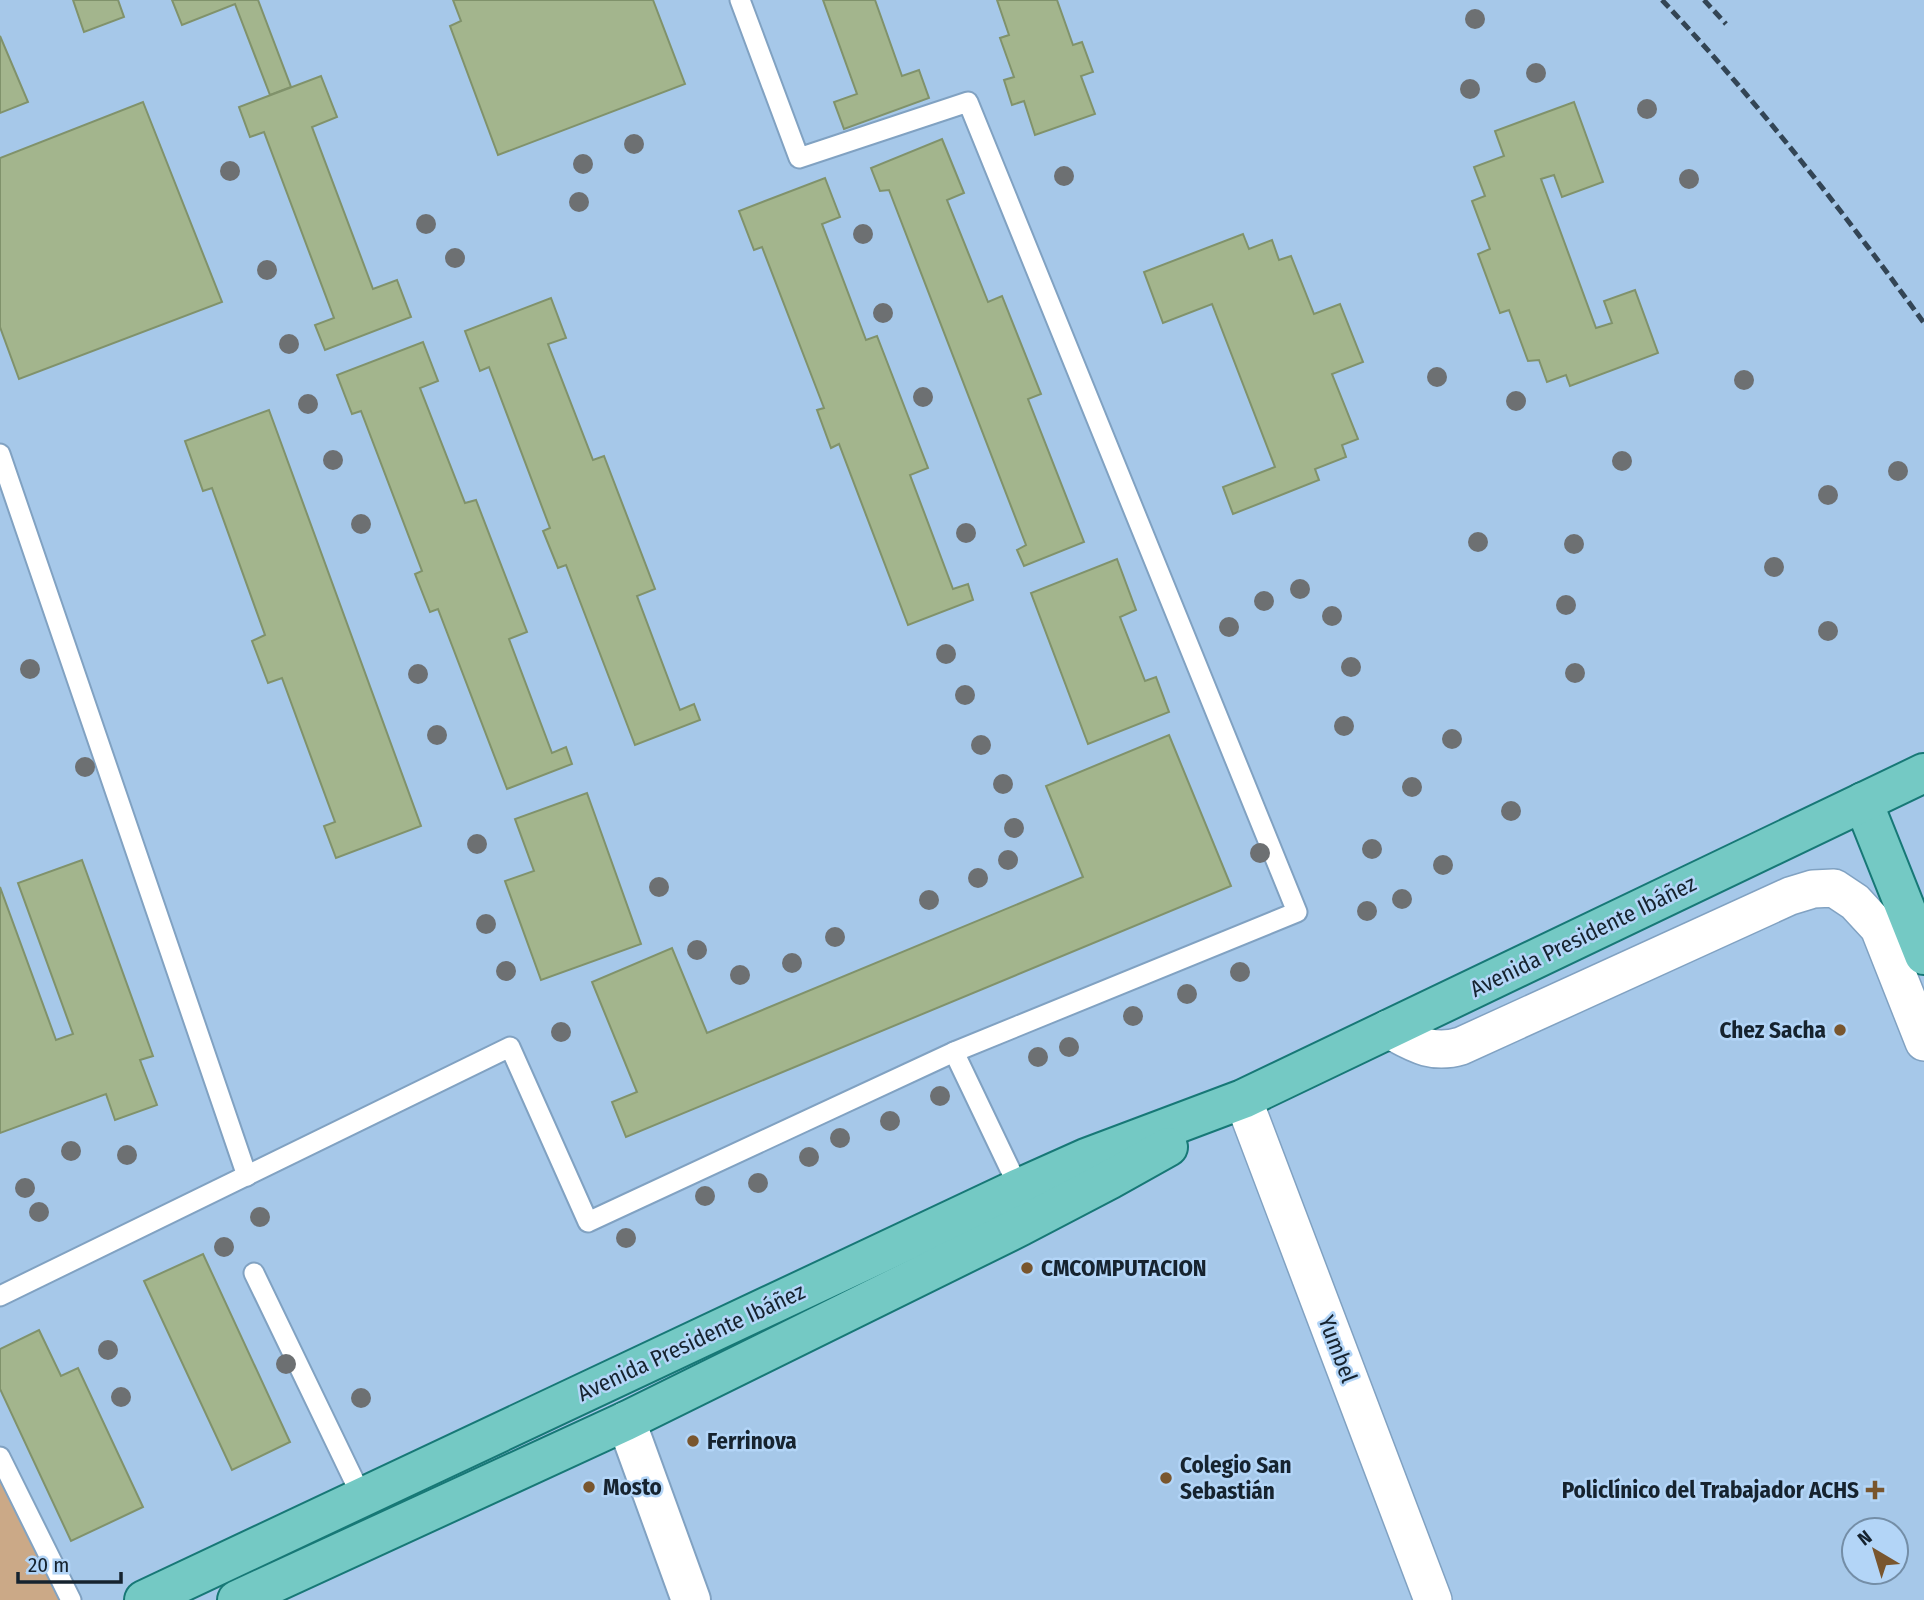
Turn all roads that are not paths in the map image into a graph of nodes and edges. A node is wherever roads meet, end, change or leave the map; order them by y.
1 (740, 0) edge
2 (0, 454) edge
3 (1924, 774) edge
4 (1863, 802) junction
5 (1924, 955) edge
6 (1388, 1029) junction
7 (1924, 1042) edge
8 (954, 1052) junction
9 (1243, 1099) junction
10 (247, 1176) junction
11 (1019, 1188) junction
12 (254, 1273) dead end
13 (0, 1296) edge
14 (597, 1387) junction
15 (626, 1421) junction
16 (0, 1457) edge
17 (362, 1497) junction
18 (71, 1600) edge
19 (144, 1600) edge
20 (237, 1600) edge
21 (691, 1600) edge
22 (1433, 1600) edge

1 - 8 lane
2 - 10 lane
3 - 4 main road, Avenida Presidente Ibáñez
4 - 5 main road
4 - 6 main road, Avenida Presidente Ibáñez
6 - 7 street
6 - 9 main road, Avenida Presidente Ibáñez
8 - 10 lane
8 - 11 lane
9 - 11 main road, Avenida Presidente Ibáñez
9 - 15 main road, Avenida Presidente Ibáñez
9 - 22 street, Yumbel
10 - 13 lane
11 - 14 main road, Avenida Presidente Ibáñez
12 - 17 lane
14 - 15 main road
14 - 17 main road, Avenida Presidente Ibáñez
15 - 20 main road, Avenida Presidente Ibáñez
15 - 21 street
16 - 18 lane
17 - 19 main road, Avenida Presidente Ibáñez

